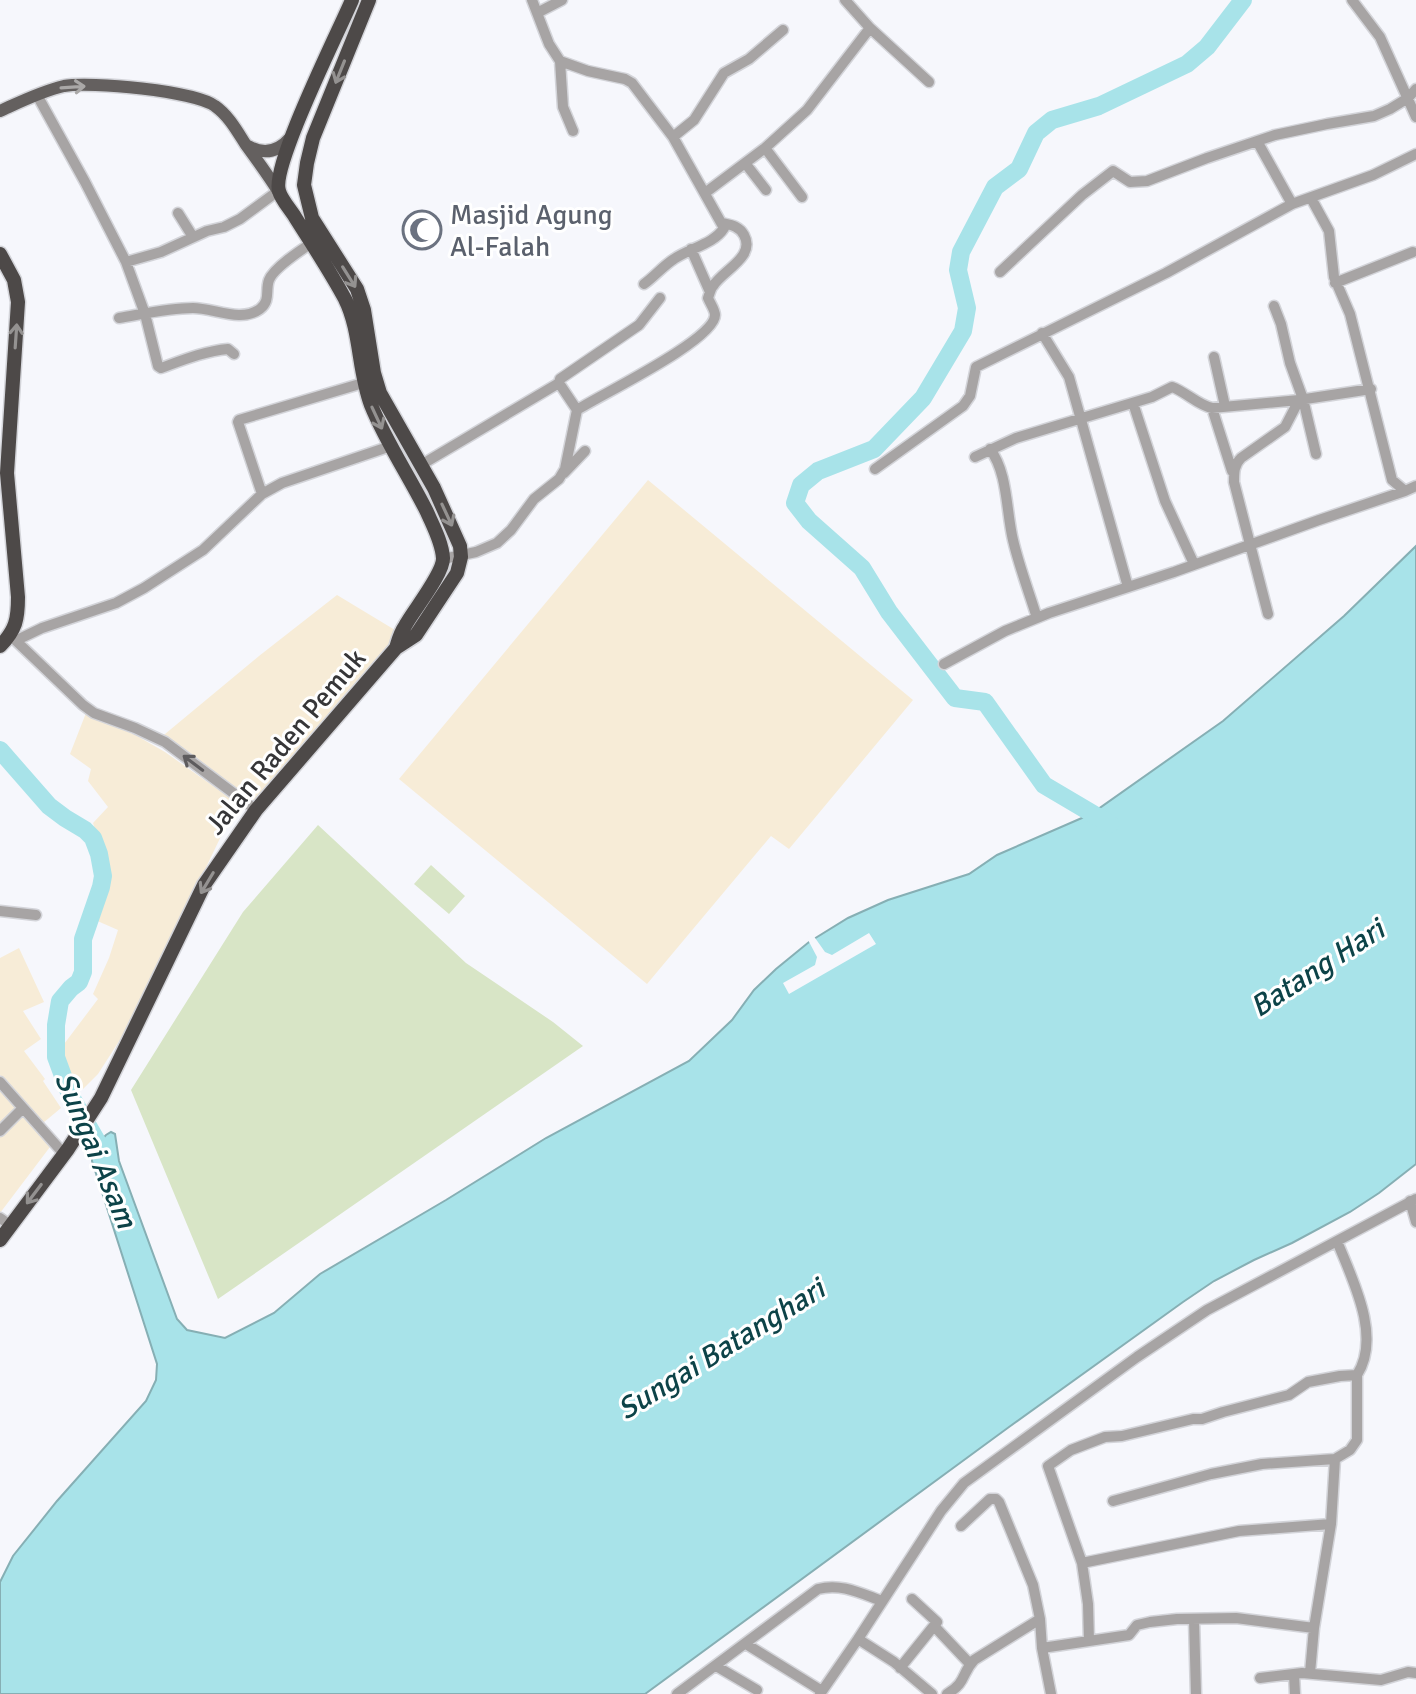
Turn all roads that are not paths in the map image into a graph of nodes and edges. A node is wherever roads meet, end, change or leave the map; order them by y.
1 (352, 0) edge
2 (369, 0) edge
3 (532, 0) edge
4 (562, 0) edge
5 (845, 0) edge
6 (1352, 0) edge
7 (537, 13) junction
8 (870, 28) junction
9 (783, 30) dead end
10 (560, 61) junction
11 (929, 82) dead end
12 (1412, 94) edge
13 (37, 95) junction
14 (0, 111) edge
15 (1416, 117) edge
16 (573, 131) dead end
17 (673, 137) junction
18 (290, 138) junction
19 (1257, 141) junction
20 (246, 144) junction
21 (765, 148) junction
22 (1416, 154) edge
23 (745, 163) junction
24 (766, 190) dead end
25 (278, 191) junction
26 (705, 193) junction
27 (802, 197) dead end
28 (1311, 198) junction
29 (1292, 204) junction
30 (178, 213) dead end
31 (302, 215) junction
32 (722, 223) junction
33 (193, 237) junction
34 (317, 239) junction
35 (691, 249) junction
36 (1413, 252) dead end
37 (0, 254) edge
38 (126, 262) junction
39 (1000, 272) dead end
40 (1335, 283) junction
41 (644, 284) dead end
42 (710, 292) junction
43 (660, 298) dead end
44 (1274, 306) dead end
45 (145, 314) junction
46 (119, 318) dead end
47 (1042, 333) junction
48 (234, 354) dead end
49 (1214, 357) dead end
50 (363, 383) junction
51 (559, 383) junction
52 (1371, 389) junction
53 (1301, 400) junction
54 (1133, 403) junction
55 (1225, 406) junction
56 (1212, 408) junction
57 (577, 410) junction
58 (1081, 419) junction
59 (391, 446) junction
60 (990, 449) junction
61 (585, 451) dead end
62 (1316, 454) dead end
63 (975, 457) dead end
64 (421, 465) junction
65 (875, 469) dead end
66 (563, 473) junction
67 (1234, 476) junction
68 (1411, 489) edge
69 (262, 494) junction
70 (1250, 544) junction
71 (461, 557) junction
72 (443, 559) junction
73 (1194, 564) junction
74 (1128, 587) junction
75 (1268, 614) dead end
76 (1037, 618) junction
77 (9, 640) edge
78 (396, 648) junction
79 (944, 664) dead end
80 (256, 810) junction
81 (0, 911) edge
82 (36, 915) dead end
83 (0, 1082) edge
84 (23, 1108) junction
85 (0, 1131) edge
86 (66, 1152) junction
87 (1413, 1200) edge
88 (5, 1222) edge
89 (1416, 1222) edge
90 (0, 1240) edge
91 (1337, 1241) junction
92 (1357, 1375) junction
93 (1335, 1459) junction
94 (1113, 1501) dead end
95 (1331, 1524) junction
96 (961, 1526) dead end
97 (1082, 1563) junction
98 (912, 1599) dead end
99 (882, 1601) junction
100 (1040, 1619) junction
101 (1194, 1619) junction
102 (935, 1627) junction
103 (1314, 1628) junction
104 (858, 1639) junction
105 (1089, 1641) junction
106 (746, 1644) junction
107 (1042, 1648) junction
108 (970, 1664) junction
109 (716, 1666) junction
110 (900, 1668) junction
111 (1310, 1673) junction
112 (1416, 1673) edge
113 (1294, 1674) junction
114 (1260, 1678) dead end
115 (757, 1690) dead end
116 (681, 1693) edge
117 (821, 1693) edge
118 (932, 1694) edge
119 (947, 1694) edge
120 (1051, 1694) edge
121 (1196, 1694) edge
122 (1295, 1694) edge

1 - 18 highway
2 -> 31 highway
3 - 7 street
4 - 7 street
5 - 8 street
6 - 12 street
7 - 10 street
8 - 11 street
8 - 21 street
9 - 17 street
10 - 16 street
10 - 17 street
12 - 15 street
12 - 19 street
13 - 14 main road
13 -> 20 main road
13 - 38 street
17 - 26 street
18 - 20 main road
18 - 25 highway
19 - 29 street
19 - 39 street
20 - 25 main road
21 - 23 street
21 - 27 street
22 - 28 street
23 - 24 street
23 - 26 street
25 - 31 highway
25 - 33 street
26 - 32 street
28 - 29 street
28 - 40 street
29 - 47 street
30 - 33 street
31 - 34 highway
32 - 35 street
32 - 42 street
33 - 38 street
34 - 45 street
34 - 50 highway
34 -> 64 highway
35 - 41 street
35 - 42 street
36 - 40 street
77 -> 37 highway
38 - 45 street
40 - 52 street
42 - 57 street
43 - 51 street
44 - 53 street
45 - 46 street
45 - 48 street
47 - 58 street
47 - 65 street
49 - 55 street
50 -> 59 highway
50 - 69 street
51 - 57 street
51 - 64 street
52 - 53 street
52 - 68 street
53 - 55 street
53 - 62 street
53 - 67 street
54 - 56 street
54 - 58 street
54 - 73 street
55 - 56 street
56 - 67 street
57 - 66 street
58 - 60 street
58 - 74 street
59 - 69 street
59 - 72 highway
60 - 63 street
60 - 76 street
61 - 66 street
64 -> 71 highway
66 - 71 street
67 - 70 street
68 - 70 street
69 - 77 street
70 - 73 street
70 - 75 street
71 - 72 street
71 - 78 highway, Jalan Raden Pemuk
72 - 78 highway, Jalan Raden Pemuk
73 - 74 street
74 - 76 street
76 - 79 street
80 -> 77 street
78 - 80 highway, Jalan Raden Pemuk
80 -> 86 highway, Jalan Raden Pemuk
81 - 82 street
83 - 84 street
84 - 85 street
84 - 86 street
86 -> 88 highway, Jalan Raden Pemuk
87 - 89 street
87 - 91 street
88 - 90 highway, Jalan Raden Pemuk
91 - 92 street
91 - 99 street
92 - 93 street
92 - 97 street
93 - 94 street
93 - 95 street
95 - 97 street
95 - 103 street
96 - 100 street
97 - 105 street
98 - 102 street
99 - 104 street
99 - 106 street
100 - 107 street
100 - 108 street
101 - 103 street
101 - 105 street
101 - 121 street
102 - 108 street
102 - 110 street
103 - 111 street
104 - 110 street
104 - 117 street
105 - 107 street
106 - 109 street
106 - 117 street
107 - 120 street
108 - 119 street
109 - 115 street
109 - 116 street
110 - 118 street
111 - 112 street
111 - 113 street
113 - 114 street
113 - 122 street

